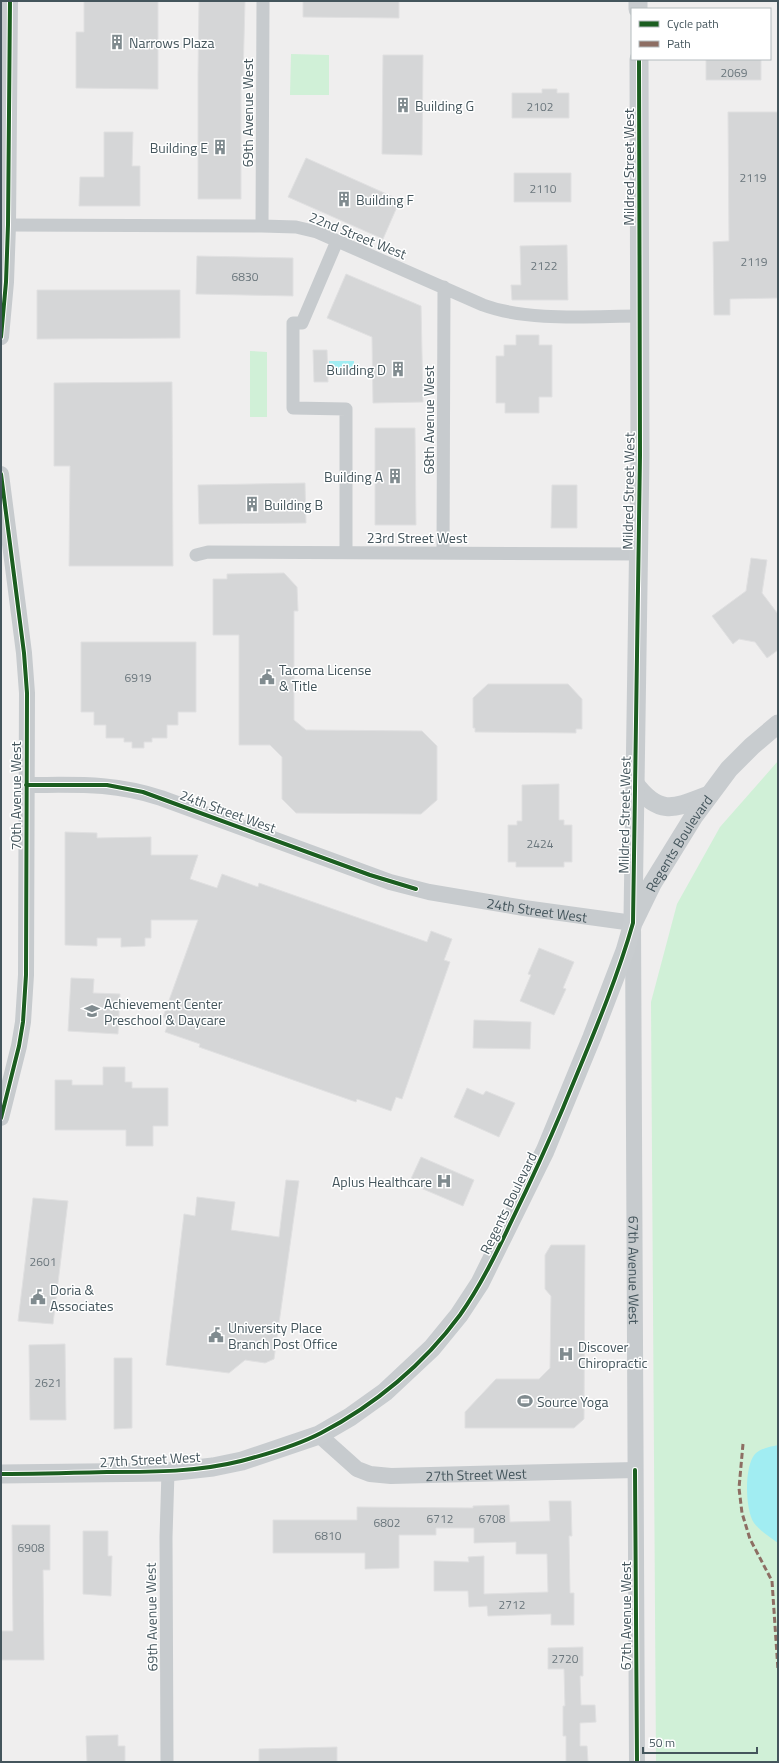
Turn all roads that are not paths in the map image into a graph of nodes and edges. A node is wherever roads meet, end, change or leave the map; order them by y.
1 (10, 1) edge
2 (263, 1) edge
3 (639, 60) edge
4 (8, 225) junction
5 (262, 226) junction
6 (337, 241) junction
7 (444, 287) junction
8 (640, 316) junction
9 (1, 337) edge
10 (1, 474) edge
11 (346, 552) junction
12 (444, 553) junction
13 (638, 554) junction
14 (196, 555) dead end
15 (778, 724) edge
16 (635, 784) junction
17 (26, 785) junction
18 (709, 795) junction
19 (633, 923) junction
20 (1, 1118) edge
21 (319, 1435) junction
22 (635, 1470) junction
23 (168, 1472) junction
24 (1, 1474) edge
25 (167, 1762) edge
26 (637, 1762) edge

1 - 4 street
2 - 5 street, 69th Avenue West
3 - 8 main road, Mildred Street West
4 - 5 street, 22nd Street West
4 - 9 street
5 - 6 street, 22nd Street West
6 - 7 street, 22nd Street West
6 - 11 street
7 - 8 street, 22nd Street West
7 - 12 street, 68th Avenue West
8 - 13 main road, Mildred Street West
10 - 17 street, 70th Avenue West
11 - 12 street, 23rd Street West
11 - 14 street, 23rd Street West
12 - 13 street, 23rd Street West
13 - 16 main road, Mildred Street West
15 - 18 main road, Regents Boulevard
16 - 18 main road
16 - 19 main road, Mildred Street West
17 - 19 street, 24th Street West
17 - 20 street, 70th Avenue West
18 - 19 main road, Regents Boulevard
19 - 21 main road, Regents Boulevard
19 - 22 street, 67th Avenue West
21 - 22 street, 27th Street West
21 - 23 main road, 27th Street West
22 - 26 street, 67th Avenue West
23 - 24 main road, 27th Street West
23 - 25 street, 69th Avenue West

